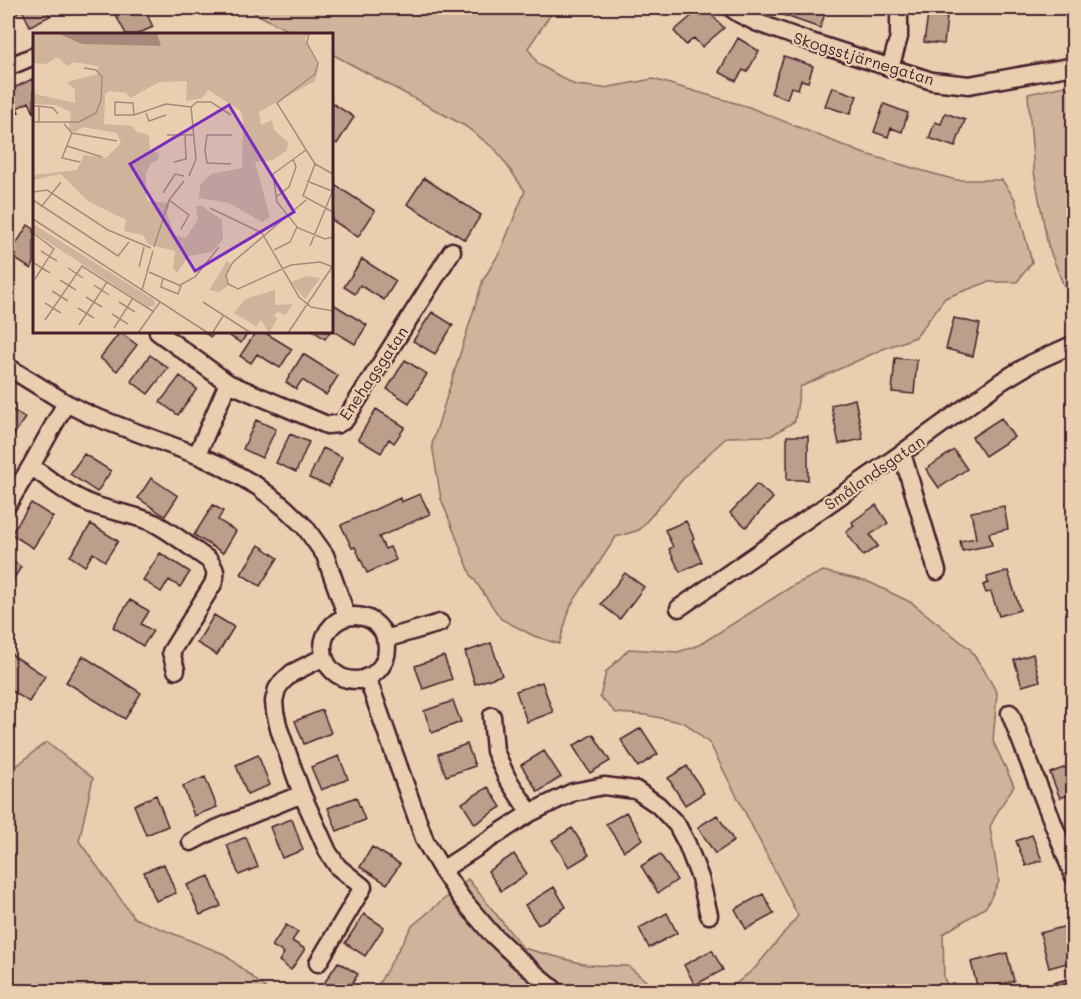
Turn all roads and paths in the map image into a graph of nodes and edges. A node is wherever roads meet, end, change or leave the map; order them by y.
1 (731, 8) edge
2 (899, 8) edge
3 (33, 56) edge
4 (1074, 66) edge
5 (8, 68) edge
6 (890, 68) junction
7 (452, 251) dead end
8 (159, 333) edge
9 (1074, 344) edge
10 (8, 367) edge
11 (228, 383) junction
12 (66, 403) junction
13 (902, 453) junction
14 (197, 455) junction
15 (31, 466) junction
16 (8, 504) edge
17 (937, 572) dead end
18 (679, 608) dead end
19 (347, 617) junction
20 (440, 623) dead end
21 (386, 639) junction
22 (324, 657) junction
23 (176, 670) dead end
24 (367, 677) junction
25 (1010, 713) dead end
26 (492, 716) dead end
27 (302, 794) junction
28 (530, 813) junction
29 (191, 842) dead end
30 (442, 870) junction
31 (1074, 877) edge
32 (710, 915) dead end
33 (318, 963) dead end
34 (1074, 987) edge
35 (557, 992) edge
36 (1056, 992) edge

1 - 6 street, Skogsstjärnegatan
2 - 6 street
3 - 5 street
4 - 6 street, Skogsstjärnegatan
7 - 11 street, Enehagsgatan
8 - 11 street, Enehagsgatan
9 - 13 street, Smålandsgatan
10 - 12 street
11 - 14 street
12 - 14 street
12 - 15 street
13 - 17 street
13 - 18 street, Smålandsgatan
14 - 19 street
15 - 16 street
15 - 23 street
19 - 21 street
19 - 22 street
20 - 21 street
21 - 24 street
22 - 24 street
22 - 27 street
24 - 30 street
25 - 31 street
26 - 28 street
27 - 29 street
27 - 33 street
28 - 30 street
28 - 32 street
30 - 35 street
34 - 36 street

